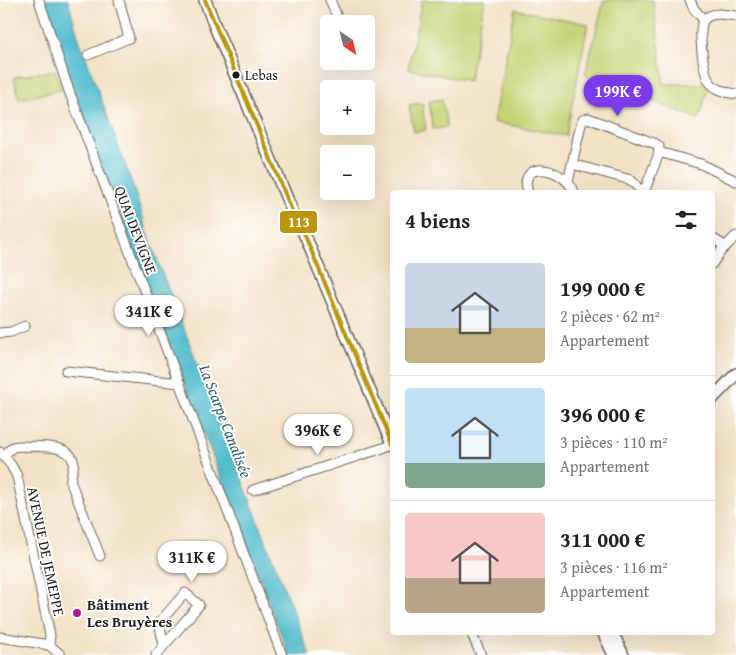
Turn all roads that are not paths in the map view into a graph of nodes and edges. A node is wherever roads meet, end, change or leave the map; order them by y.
1 (40, 0) edge
2 (119, 0) edge
3 (205, 0) edge
4 (330, 0) edge
5 (690, 0) edge
6 (336, 15) edge
7 (736, 16) edge
8 (704, 20) junction
9 (88, 55) dead end
10 (736, 94) edge
11 (659, 152) junction
12 (572, 164) junction
13 (736, 181) edge
14 (568, 182) junction
15 (527, 190) edge
16 (573, 190) edge
17 (641, 190) edge
18 (644, 190) edge
19 (736, 236) edge
20 (715, 240) edge
21 (725, 246) junction
22 (715, 260) edge
23 (25, 326) dead end
24 (0, 333) edge
25 (66, 371) dead end
26 (736, 374) edge
27 (180, 383) junction
28 (715, 392) edge
29 (390, 439) edge
30 (390, 445) edge
31 (2, 453) edge
32 (253, 490) dead end
33 (100, 556) dead end
34 (472, 635) edge
35 (604, 635) edge
36 (613, 635) edge
37 (0, 637) edge
38 (49, 645) junction
39 (164, 645) junction
40 (61, 655) edge
41 (156, 655) edge
42 (282, 655) edge
43 (481, 655) edge
44 (614, 655) edge
45 (623, 655) edge

1 - 27 street, QUAI DEVIGNE
2 - 9 street
3 - 29 street
4 - 6 street
5 - 8 street
7 - 8 street
8 - 10 street
11 - 12 street
11 - 13 street
11 - 18 street
12 - 14 street
12 - 17 street
14 - 15 street
14 - 16 street
19 - 21 street
20 - 21 street
21 - 22 street
23 - 24 street
25 - 27 street
26 - 28 street
27 - 42 street, QUAI DEVIGNE
30 - 32 street
31 - 33 street
31 - 38 street, AVENUE DE JEMEPPE
34 - 43 street
35 - 44 street
36 - 45 street
37 - 38 street
38 - 40 street
39 - 39 street
39 - 41 street

